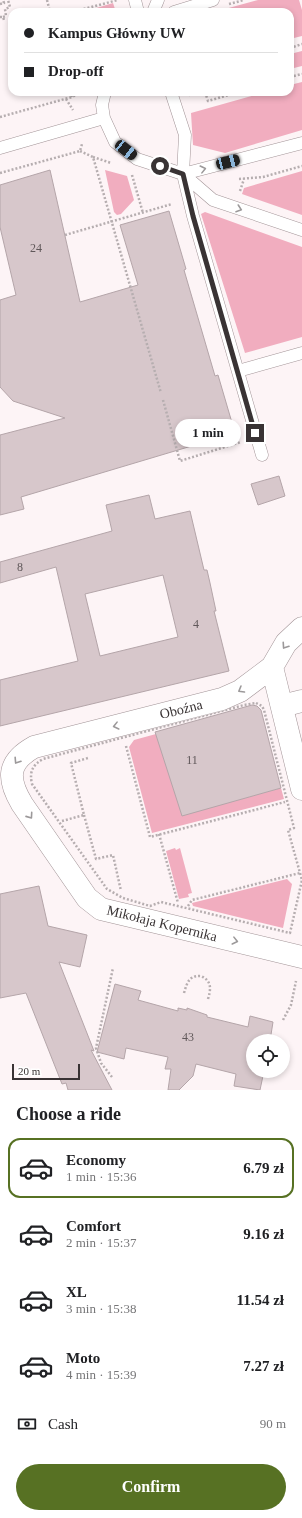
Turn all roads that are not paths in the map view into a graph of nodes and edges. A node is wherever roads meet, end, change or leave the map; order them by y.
1 (213, 0) edge
2 (187, 8) edge
3 (104, 96) edge
4 (172, 96) edge
5 (104, 118) junction
6 (302, 143) edge
7 (0, 148) edge
8 (183, 174) junction
9 (302, 230) edge
10 (302, 353) edge
11 (238, 371) junction
12 (262, 455) dead end
13 (302, 628) edge
14 (272, 667) junction
15 (292, 703) edge
16 (34, 747) joint
17 (295, 795) edge
18 (298, 952) edge

1 - 2 lane
3 - 5 lane
4 - 8 lane
5 - 7 lane
5 - 8 lane
8 -> 6 lane
8 -> 9 lane
8 - 11 lane
10 - 11 lane
11 - 12 lane
13 -> 14 street, Oboźna
14 - 15 street
14 -> 16 street, Oboźna
15 - 17 street
16 -> 18 street, Mikołaja Kopernika

